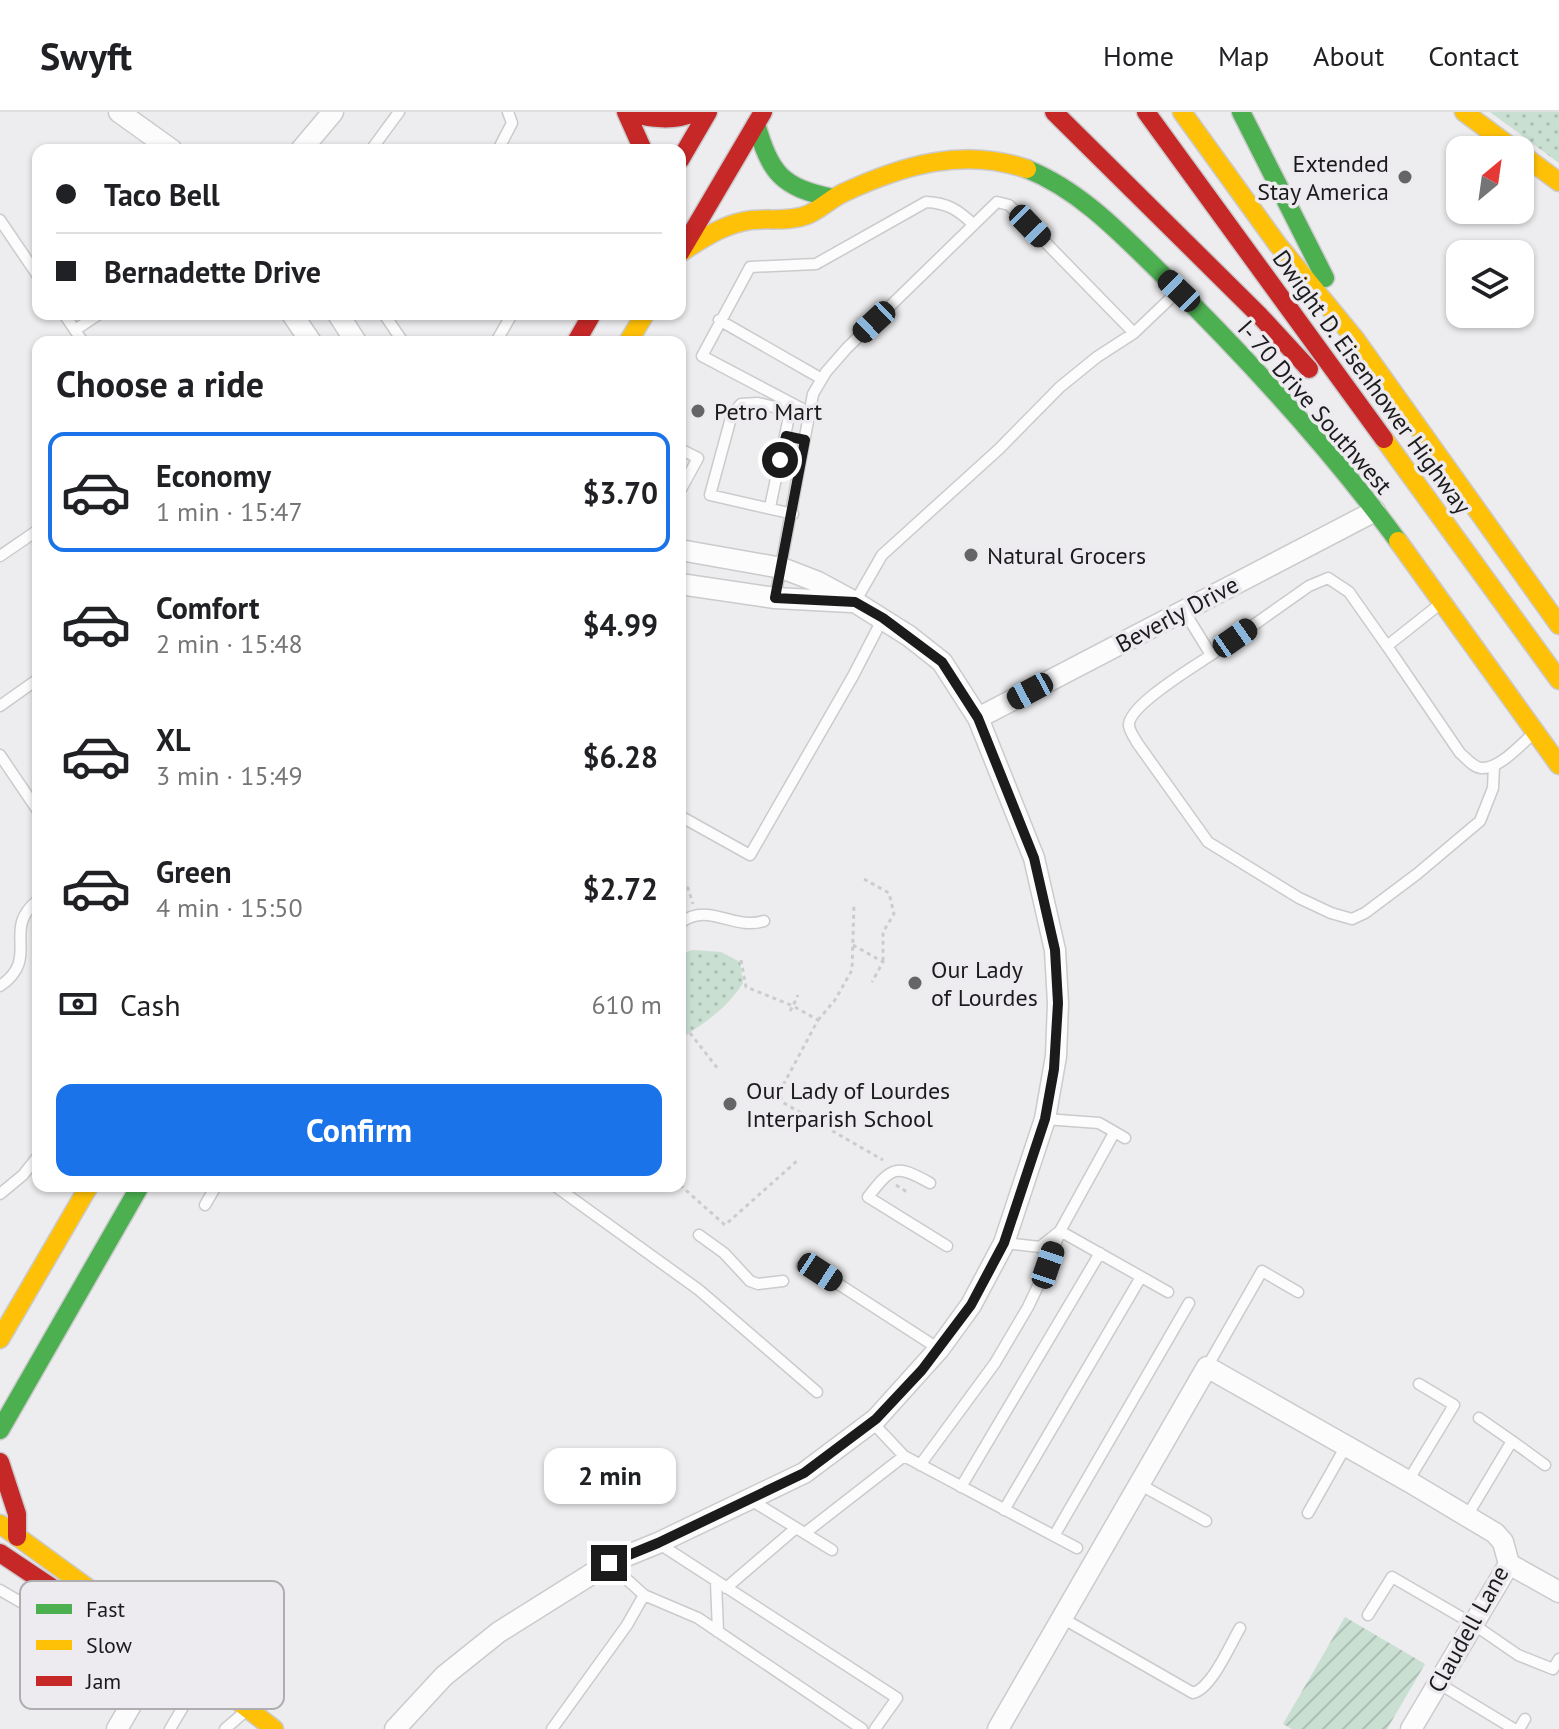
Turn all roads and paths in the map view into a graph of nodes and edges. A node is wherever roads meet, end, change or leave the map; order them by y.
1 (119, 112) edge
2 (333, 112) edge
3 (399, 112) edge
4 (508, 112) edge
5 (627, 112) edge
6 (697, 112) edge
7 (708, 112) edge
8 (1054, 112) edge
9 (1146, 112) edge
10 (1182, 112) edge
11 (1241, 112) edge
12 (1464, 112) edge
13 (760, 118) edge
14 (1496, 136) edge
15 (164, 144) edge
16 (311, 144) edge
17 (375, 144) edge
18 (501, 144) edge
19 (640, 144) edge
20 (686, 150) edge
21 (1534, 164) edge
22 (1559, 182) edge
23 (833, 198) junction
24 (0, 220) edge
25 (973, 224) junction
26 (686, 243) edge
27 (686, 249) edge
28 (32, 267) edge
29 (1179, 291) junction
30 (68, 320) edge
31 (90, 320) edge
32 (719, 320) junction
33 (75, 330) junction
34 (1134, 333) junction
35 (79, 336) edge
36 (1356, 340) junction
37 (822, 379) junction
38 (791, 407) junction
39 (810, 413) junction
40 (786, 436) junction
41 (805, 440) junction
42 (686, 453) edge
43 (686, 480) edge
44 (1415, 482) junction
45 (770, 507) junction
46 (1375, 511) junction
47 (793, 514) junction
48 (32, 534) edge
49 (686, 551) edge
50 (0, 556) edge
51 (782, 568) junction
52 (686, 585) edge
53 (775, 598) junction
54 (855, 602) junction
55 (1442, 603) junction
56 (1184, 611) junction
57 (883, 618) junction
58 (1559, 625) edge
59 (1387, 646) junction
60 (1211, 655) junction
61 (1559, 680) edge
62 (32, 683) edge
63 (0, 706) edge
64 (978, 718) junction
65 (1535, 732) junction
66 (0, 755) edge
67 (1559, 765) edge
68 (1494, 766) junction
69 (32, 802) edge
70 (686, 819) edge
71 (864, 879) dead end
72 (686, 887) edge
73 (32, 904) edge
74 (854, 904) dead end
75 (697, 915) junction
76 (686, 920) edge
77 (764, 921) dead end
78 (853, 945) junction
79 (741, 960) dead end
80 (883, 962) junction
81 (872, 982) dead end
82 (0, 986) edge
83 (798, 995) dead end
84 (793, 1006) junction
85 (790, 1011) dead end
86 (818, 1020) junction
87 (690, 1033) dead end
88 (718, 1069) dead end
89 (1045, 1119) junction
90 (1114, 1133) junction
91 (1125, 1138) dead end
92 (798, 1160) dead end
93 (884, 1161) dead end
94 (32, 1164) edge
95 (930, 1183) dead end
96 (686, 1190) edge
97 (86, 1192) edge
98 (137, 1192) edge
99 (213, 1192) edge
100 (563, 1192) edge
101 (0, 1194) edge
102 (205, 1205) dead end
103 (1060, 1231) junction
104 (699, 1235) dead end
105 (1004, 1243) junction
106 (947, 1246) dead end
107 (1100, 1253) junction
108 (802, 1266) dead end
109 (1141, 1277) junction
110 (783, 1281) dead end
111 (1168, 1292) dead end
112 (1298, 1292) dead end
113 (1189, 1303) dead end
114 (0, 1339) edge
115 (939, 1349) junction
116 (1207, 1367) junction
117 (1419, 1384) dead end
118 (817, 1392) dead end
119 (1479, 1418) dead end
120 (872, 1422) junction
121 (0, 1430) edge
122 (1512, 1441) junction
123 (1346, 1446) junction
124 (904, 1456) junction
125 (0, 1462) edge
126 (920, 1465) junction
127 (1545, 1465) dead end
128 (1408, 1481) junction
129 (1139, 1484) junction
130 (961, 1487) junction
131 (749, 1499) junction
132 (1004, 1510) junction
133 (1308, 1513) dead end
134 (1467, 1516) junction
135 (1206, 1521) dead end
136 (0, 1524) edge
137 (801, 1531) junction
138 (1054, 1536) junction
139 (17, 1537) junction
140 (658, 1543) junction
141 (1077, 1548) dead end
142 (832, 1550) dead end
143 (0, 1553) edge
144 (609, 1563) junction
145 (1509, 1564) junction
146 (42, 1581) edge
147 (78, 1581) edge
148 (721, 1585) junction
149 (0, 1590) edge
150 (1559, 1592) edge
151 (644, 1595) junction
152 (20, 1602) edge
153 (1368, 1615) dead end
154 (1062, 1618) junction
155 (1473, 1624) junction
156 (1240, 1628) dead end
157 (718, 1632) junction
158 (1559, 1659) edge
159 (1438, 1683) junction
160 (129, 1709) edge
161 (182, 1709) edge
162 (247, 1710) joint
163 (405, 1726) edge
164 (1519, 1726) edge
165 (117, 1729) edge
166 (170, 1729) edge
167 (225, 1729) edge
168 (274, 1729) edge
169 (552, 1729) edge
170 (862, 1729) edge
171 (875, 1729) edge
172 (998, 1729) edge
173 (1411, 1729) edge

1 - 15 street
2 - 16 street
3 - 17 lane
4 - 18 lane
5 - 6 main road
5 - 19 main road
7 - 20 main road
8 - 44 main road
9 - 44 main road, Dwight D. Eisenhower Highway
10 - 36 main road, Dwight D. Eisenhower Highway
11 - 36 main road
12 - 14 main road
13 - 23 main road
13 - 26 main road
21 - 22 main road
23 - 27 main road, I- 70 Drive Southwest
23 - 29 main road, I- 70 Drive Southwest
24 - 28 lane
25 - 32 lane
25 - 34 lane
25 - 37 lane
29 - 34 lane
29 - 46 main road, I- 70 Drive Southwest
30 - 33 lane
31 - 33 lane
32 - 37 lane
32 - 38 lane
33 - 35 lane
34 - 54 lane
36 - 58 main road, Dwight D. Eisenhower Highway
37 - 39 lane
38 - 39 lane
38 - 40 lane
38 - 45 lane
39 - 41 lane
40 - 41 lane
40 - 45 lane
41 - 47 lane
42 - 43 lane
44 - 61 main road, Dwight D. Eisenhower Highway
45 - 47 lane
46 - 55 main road, I- 70 Drive Southwest
46 - 56 street, Beverly Drive
47 - 51 lane
48 - 50 lane
49 - 51 street
51 - 53 lane
51 - 54 street
52 - 53 street
53 - 54 street
54 - 57 street
55 - 59 lane
55 - 65 main road, I- 70 Drive Southwest
56 - 60 lane
56 - 64 street, Beverly Drive
57 - 64 street
57 - 70 lane
59 - 60 lane
59 - 68 lane
60 - 68 lane
62 - 63 lane
64 - 89 street
65 - 67 main road, I- 70 Drive Southwest
65 - 68 lane
66 - 69 lane
71 - 80 path
72 - 75 path
73 - 82 lane
74 - 78 path
75 - 76 lane
75 - 77 lane
78 - 80 path
78 - 86 path
79 - 84 path
80 - 81 path
83 - 84 path
84 - 85 path
84 - 86 path
86 - 93 path
87 - 88 path
89 - 90 lane
89 - 105 street
90 - 91 lane
90 - 103 lane
92 - 96 path
94 - 101 lane
95 - 106 lane
97 - 114 main road
98 - 121 main road
99 - 102 lane
100 - 118 lane
103 - 105 lane
103 - 107 lane
103 - 126 lane
104 - 110 lane
105 - 115 street
107 - 109 lane
107 - 130 lane
108 - 115 lane
109 - 111 lane
109 - 132 lane
112 - 116 lane
113 - 138 lane
115 - 120 street
116 - 123 street, Claudell Lane
116 - 129 street
117 - 128 lane
119 - 122 lane
120 - 124 lane
120 - 131 street
122 - 127 lane
122 - 134 lane
123 - 128 street, Claudell Lane
123 - 133 lane
124 - 126 lane
124 - 137 lane
125 - 139 main road
126 - 130 lane
128 - 134 street, Claudell Lane
129 - 135 lane
129 - 154 street
130 - 132 lane
131 - 137 lane
131 - 140 street
132 - 138 lane
134 - 145 street, Claudell Lane
136 - 139 main road
137 - 142 lane
137 - 148 lane
138 - 141 lane
139 - 147 main road
140 - 144 street
140 - 148 lane
143 - 146 main road
144 - 151 lane
144 - 163 street
145 - 150 street
145 - 155 street, Claudell Lane
148 - 157 lane
148 - 171 lane
149 - 152 lane
151 - 157 lane
151 - 169 lane
153 - 155 lane
154 - 156 lane
154 - 172 street
155 - 158 lane
155 - 159 street, Claudell Lane
157 - 170 lane
159 - 164 lane
159 - 173 street, Claudell Lane
160 - 165 street
161 - 166 lane
162 - 167 lane
162 - 168 main road

